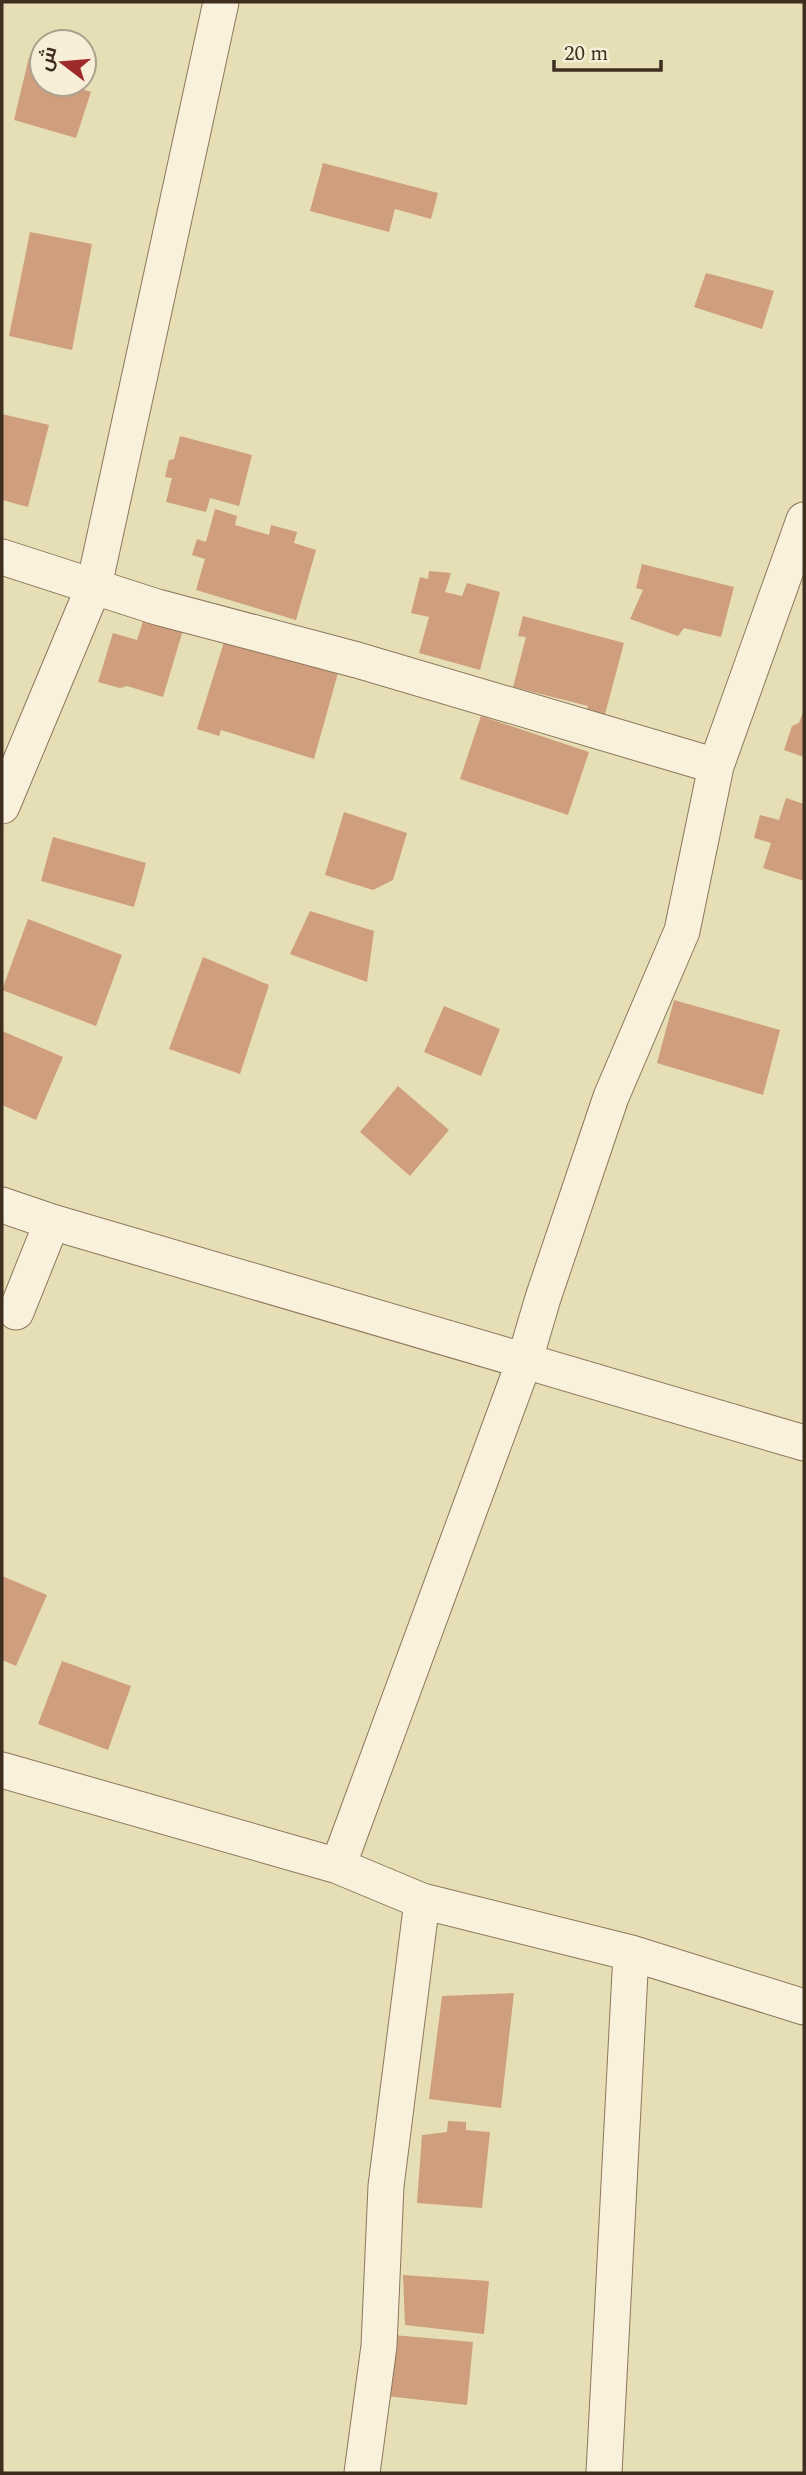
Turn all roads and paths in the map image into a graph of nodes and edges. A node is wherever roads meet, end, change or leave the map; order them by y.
1 (221, 2) edge
2 (804, 520) edge
3 (2, 557) edge
4 (94, 586) junction
5 (716, 766) junction
6 (2, 806) edge
7 (2, 1205) edge
8 (52, 1222) junction
9 (16, 1311) dead end
10 (525, 1359) junction
11 (804, 1443) edge
12 (2, 1770) edge
13 (338, 1866) junction
14 (422, 1901) junction
15 (631, 1953) junction
16 (804, 2007) edge
17 (362, 2473) edge
18 (604, 2473) edge

1 - 4 street
2 - 5 street
3 - 4 street
4 - 5 street
4 - 6 street
5 - 10 street
7 - 8 street
8 - 9 street
8 - 10 street
10 - 11 street
10 - 13 street
12 - 13 street
13 - 14 street
14 - 15 street
14 - 17 street
15 - 16 street
15 - 18 street

